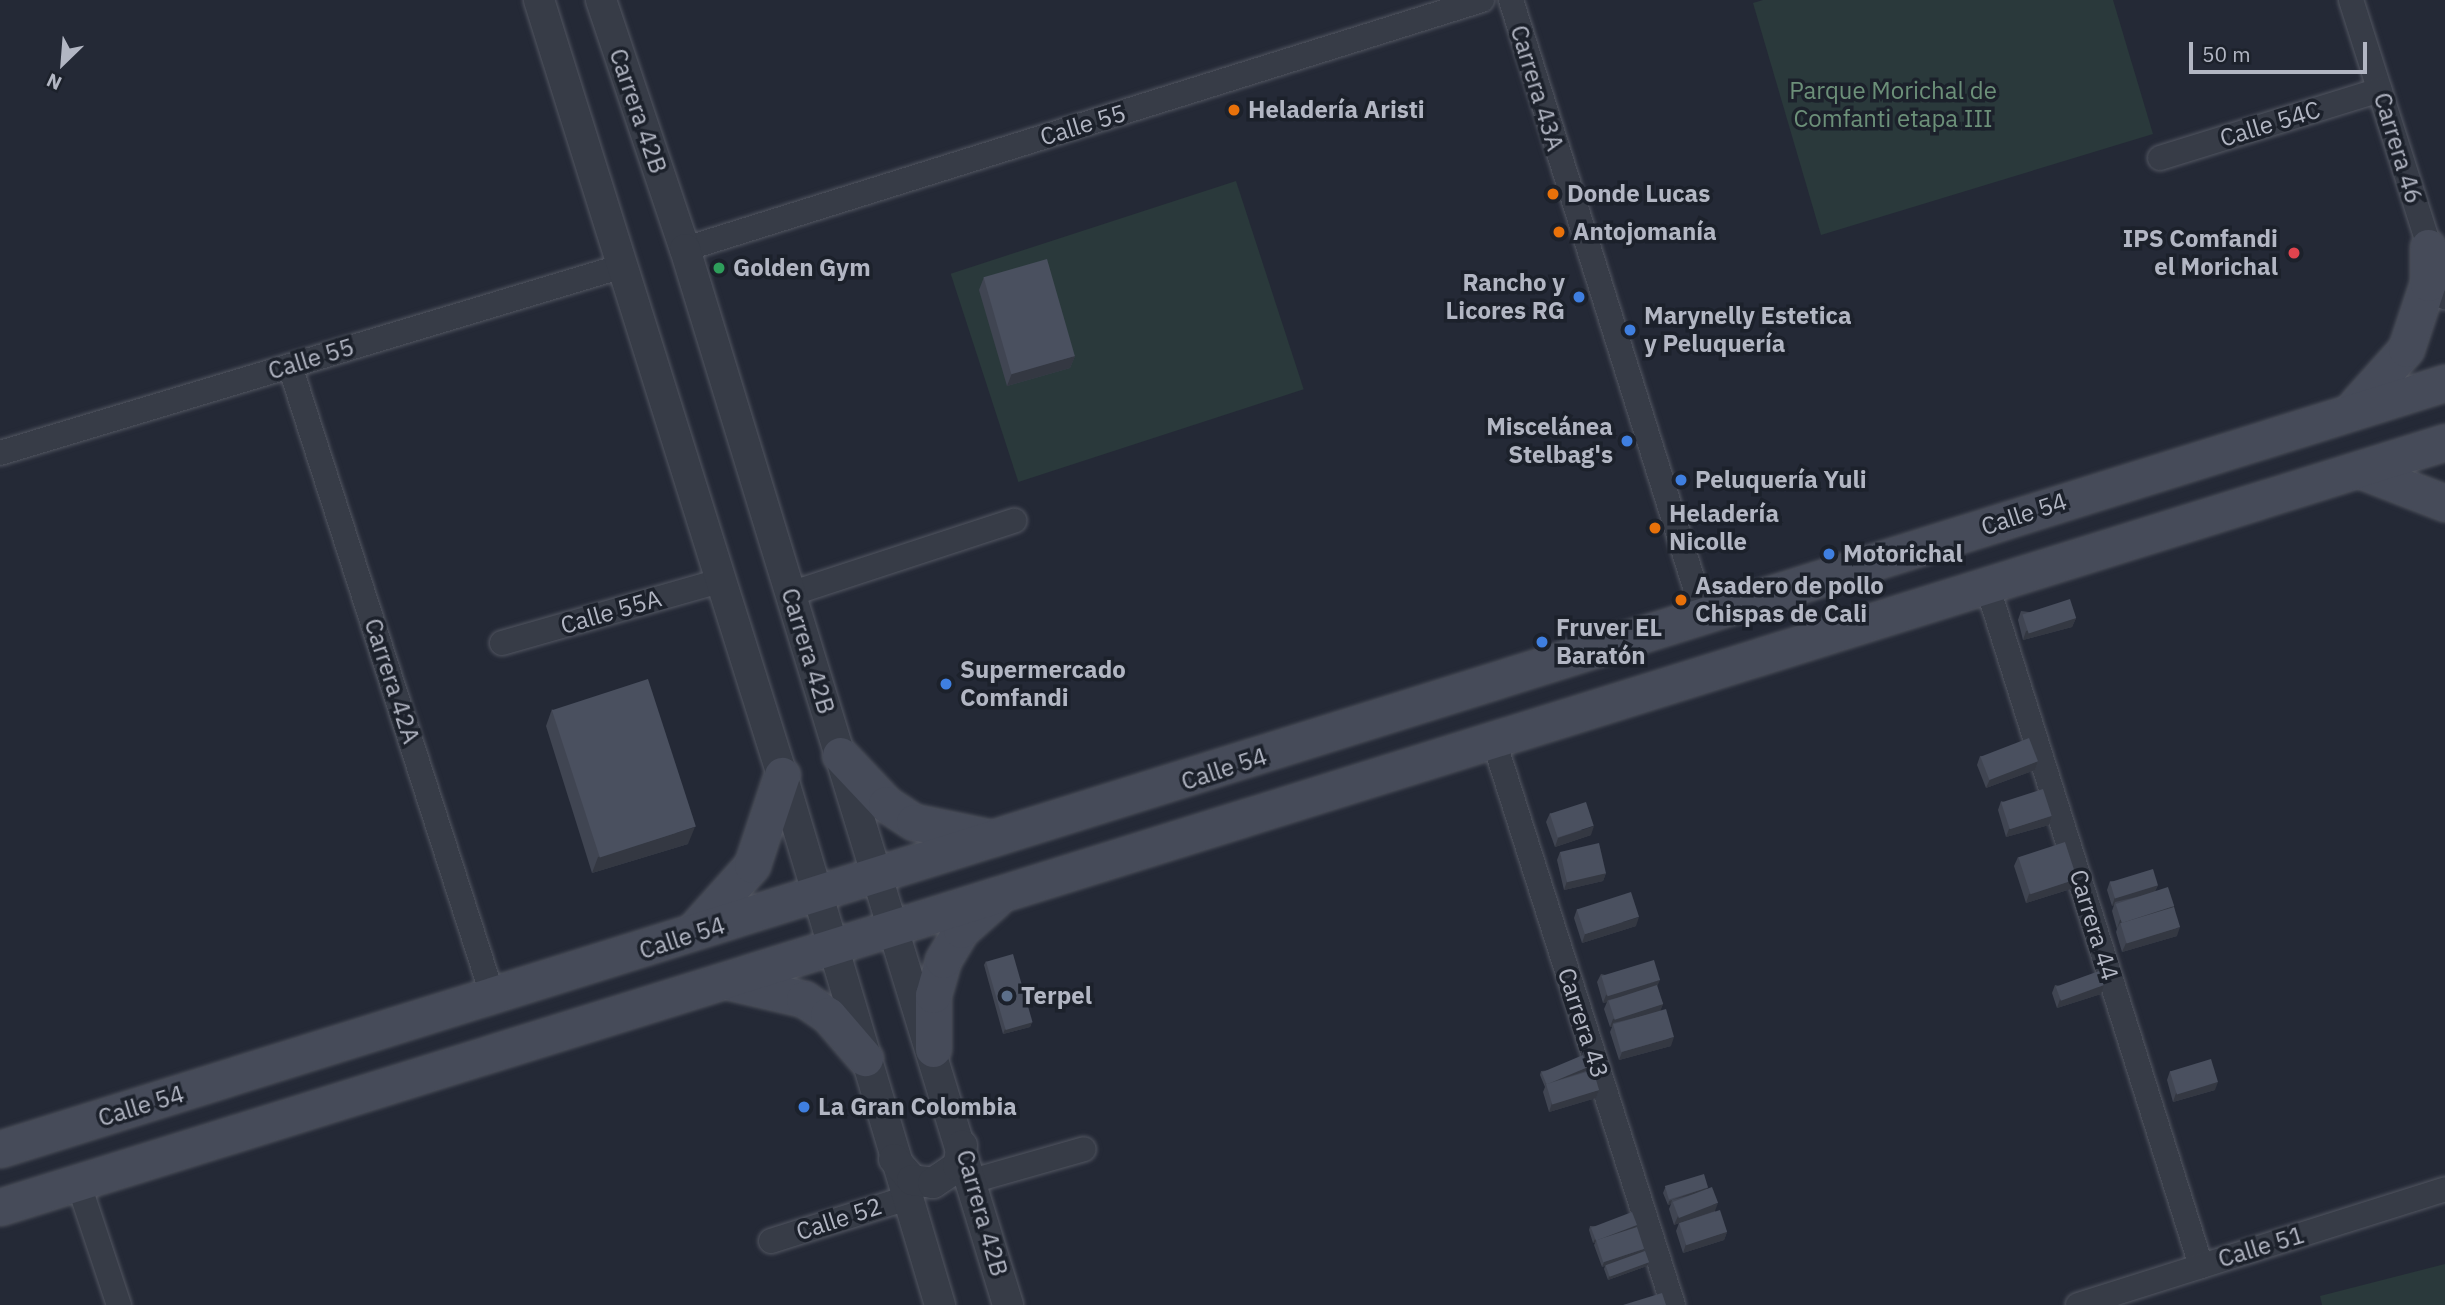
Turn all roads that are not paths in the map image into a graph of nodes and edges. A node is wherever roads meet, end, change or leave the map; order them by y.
1 (538, 0) edge
2 (601, 0) edge
3 (1482, 0) edge
4 (1511, 0) edge
5 (2351, 0) edge
6 (2380, 90) junction
7 (2160, 158) dead end
8 (2428, 247) junction
9 (685, 249) junction
10 (623, 266) junction
11 (2445, 297) edge
12 (290, 366) junction
13 (2445, 383) edge
14 (2351, 409) junction
15 (2445, 442) edge
16 (0, 453) edge
17 (2360, 470) junction
18 (2445, 503) edge
19 (1014, 521) dead end
20 (720, 580) junction
21 (1987, 585) junction
22 (790, 594) junction
23 (1704, 616) junction
24 (502, 643) dead end
25 (1494, 741) junction
26 (840, 755) junction
27 (782, 775) junction
28 (1042, 827) junction
29 (878, 876) junction
30 (1014, 891) junction
31 (816, 895) junction
32 (894, 927) junction
33 (686, 937) junction
34 (831, 946) junction
35 (692, 987) junction
36 (494, 997) junction
37 (933, 1049) junction
38 (865, 1058) junction
39 (962, 1145) junction
40 (0, 1149) edge
41 (1084, 1149) dead end
42 (892, 1155) junction
43 (972, 1181) junction
44 (78, 1182) junction
45 (2445, 1189) edge
46 (907, 1198) junction
47 (0, 1208) edge
48 (771, 1241) dead end
49 (2201, 1266) junction
50 (119, 1305) edge
51 (940, 1305) edge
52 (1008, 1305) edge
53 (1673, 1305) edge
54 (2078, 1305) edge

1 - 10 street
2 - 9 street, Carrera 42B
3 - 9 street, Calle 55
4 - 23 street, Carrera 43A
5 - 6 street, Carrera 46
6 - 7 street, Calle 54C
6 - 8 street, Carrera 46
8 - 11 street, Carrera 46
8 - 14 main road
9 - 22 street, Carrera 42B
10 - 12 street, Calle 55
10 - 20 street
12 - 16 street, Calle 55
12 - 36 street, Carrera 42A
13 - 14 main road, Calle 54
14 - 23 main road, Calle 54
15 - 17 main road, Calle 54
17 - 18 main road
17 - 21 main road, Calle 54
19 - 22 street
20 - 24 street, Calle 55A
20 - 27 street
21 - 25 main road, Calle 54
21 - 49 street, Carrera 44
22 - 26 street, Carrera 42B
23 - 28 main road, Calle 54
25 - 30 main road, Calle 54
25 - 53 street, Carrera 43
26 - 28 main road
26 - 29 street, Carrera 42B
27 - 31 street
27 - 33 main road
28 - 29 main road, Calle 54
29 - 31 main road, Calle 54
29 - 32 street, Carrera 42B
30 - 32 main road, Calle 54
30 - 37 main road
31 - 33 main road, Calle 54
31 - 34 street
32 - 34 main road, Calle 54
32 - 37 street, Carrera 42B
33 - 36 main road, Calle 54
34 - 35 main road, Calle 54
34 - 38 street
35 - 38 main road
35 - 44 main road, Calle 54
36 - 40 main road, Calle 54
37 - 39 street, Carrera 42B
38 - 42 street
39 - 42 street
39 - 43 street, Carrera 42B
41 - 43 street
42 - 46 street
43 - 52 street, Carrera 42B
44 - 47 main road, Calle 54
44 - 50 street
45 - 49 street, Calle 51
46 - 48 street, Calle 52
46 - 51 street
49 - 54 street, Calle 51

